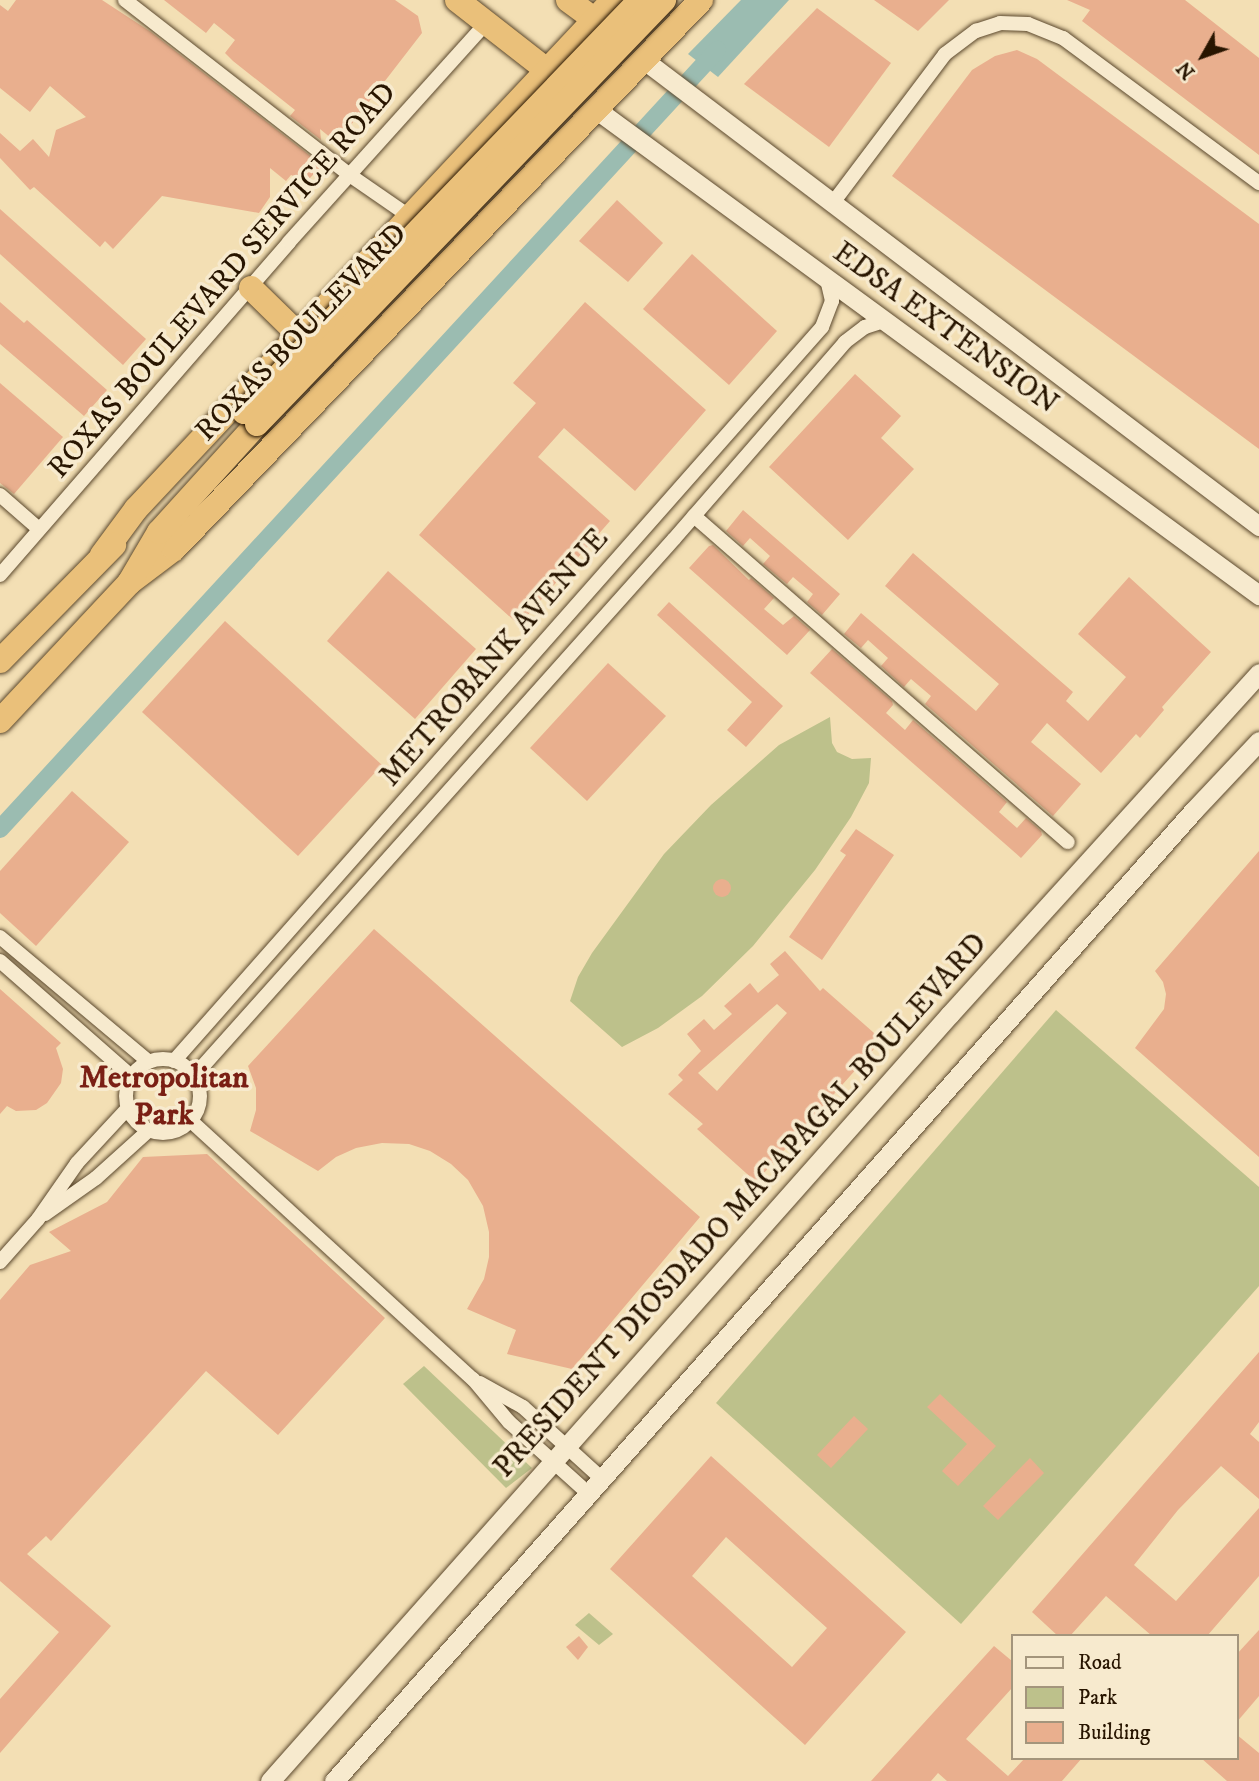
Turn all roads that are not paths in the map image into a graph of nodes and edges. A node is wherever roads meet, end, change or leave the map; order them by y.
1 (125, 0) edge
2 (457, 0) edge
3 (568, 0) edge
4 (613, 0) edge
5 (640, 0) edge
6 (664, 0) edge
7 (701, 0) edge
8 (594, 19) junction
9 (486, 22) junction
10 (644, 60) junction
11 (547, 69) junction
12 (597, 110) junction
13 (501, 118) junction
14 (548, 162) junction
15 (351, 176) junction
16 (1259, 183) edge
17 (832, 204) junction
18 (409, 216) junction
19 (827, 279) junction
20 (251, 288) junction
21 (884, 321) junction
22 (298, 334) junction
23 (251, 418) junction
24 (0, 495) edge
25 (694, 516) junction
26 (1259, 526) edge
27 (39, 529) junction
28 (102, 555) junction
29 (0, 575) edge
30 (129, 583) junction
31 (1259, 595) edge
32 (0, 661) edge
33 (1259, 673) edge
34 (0, 721) edge
35 (1259, 741) edge
36 (1068, 842) dead end
37 (0, 937) edge
38 (0, 961) edge
39 (174, 1061) junction
40 (149, 1062) junction
41 (131, 1076) junction
42 (194, 1076) junction
43 (127, 1109) junction
44 (191, 1121) junction
45 (148, 1131) junction
46 (38, 1219) junction
47 (0, 1262) edge
48 (473, 1379) junction
49 (566, 1447) junction
50 (553, 1461) junction
51 (596, 1486) junction
52 (270, 1781) edge
53 (334, 1781) edge

1 - 15 street
2 - 9 highway
3 - 8 highway
4 - 8 highway
5 - 23 highway, ROXAS BOULEVARD, bridge
6 - 23 highway, ROXAS BOULEVARD, bridge
7 - 10 highway
8 - 10 highway
8 - 11 highway
9 - 11 highway
9 - 15 street, ROXAS BOULEVARD SERVICE ROAD
10 - 12 highway
10 - 17 main road, EDSA EXTENSION
11 - 12 highway
11 - 13 highway
12 - 14 highway
12 - 19 main road, EDSA EXTENSION
13 - 14 highway
13 - 18 highway
14 - 30 highway
15 - 18 street
15 - 20 street, ROXAS BOULEVARD SERVICE ROAD
16 - 17 street
17 - 26 main road, EDSA EXTENSION
18 - 22 highway
19 - 21 main road, EDSA EXTENSION
19 - 39 street, METROBANK AVENUE
20 - 22 highway
20 - 27 street, ROXAS BOULEVARD SERVICE ROAD
21 - 25 street, METROBANK AVENUE
21 - 31 main road, EDSA EXTENSION
22 - 28 highway
23 - 28 highway, ROXAS BOULEVARD
23 - 30 highway, ROXAS BOULEVARD
24 - 27 street
25 - 36 street
25 - 42 street, METROBANK AVENUE
27 - 29 street, ROXAS BOULEVARD SERVICE ROAD
28 - 32 highway, ROXAS BOULEVARD
30 - 34 highway, ROXAS BOULEVARD
33 - 49 main road, PRESIDENT DIOSDADO MACAPAGAL BOULEVARD
35 - 51 main road
37 - 40 street
38 - 41 street
39 - 40 street
39 - 42 street
40 - 41 street
41 - 43 street
42 - 44 street
43 - 45 street
43 - 46 street
44 - 45 street
44 - 48 street
45 - 46 street
46 - 47 street
48 - 49 street
48 - 50 street
49 - 50 main road, PRESIDENT DIOSDADO MACAPAGAL BOULEVARD
49 - 51 street
50 - 51 street
50 - 52 main road, PRESIDENT DIOSDADO MACAPAGAL BOULEVARD
51 - 53 main road

